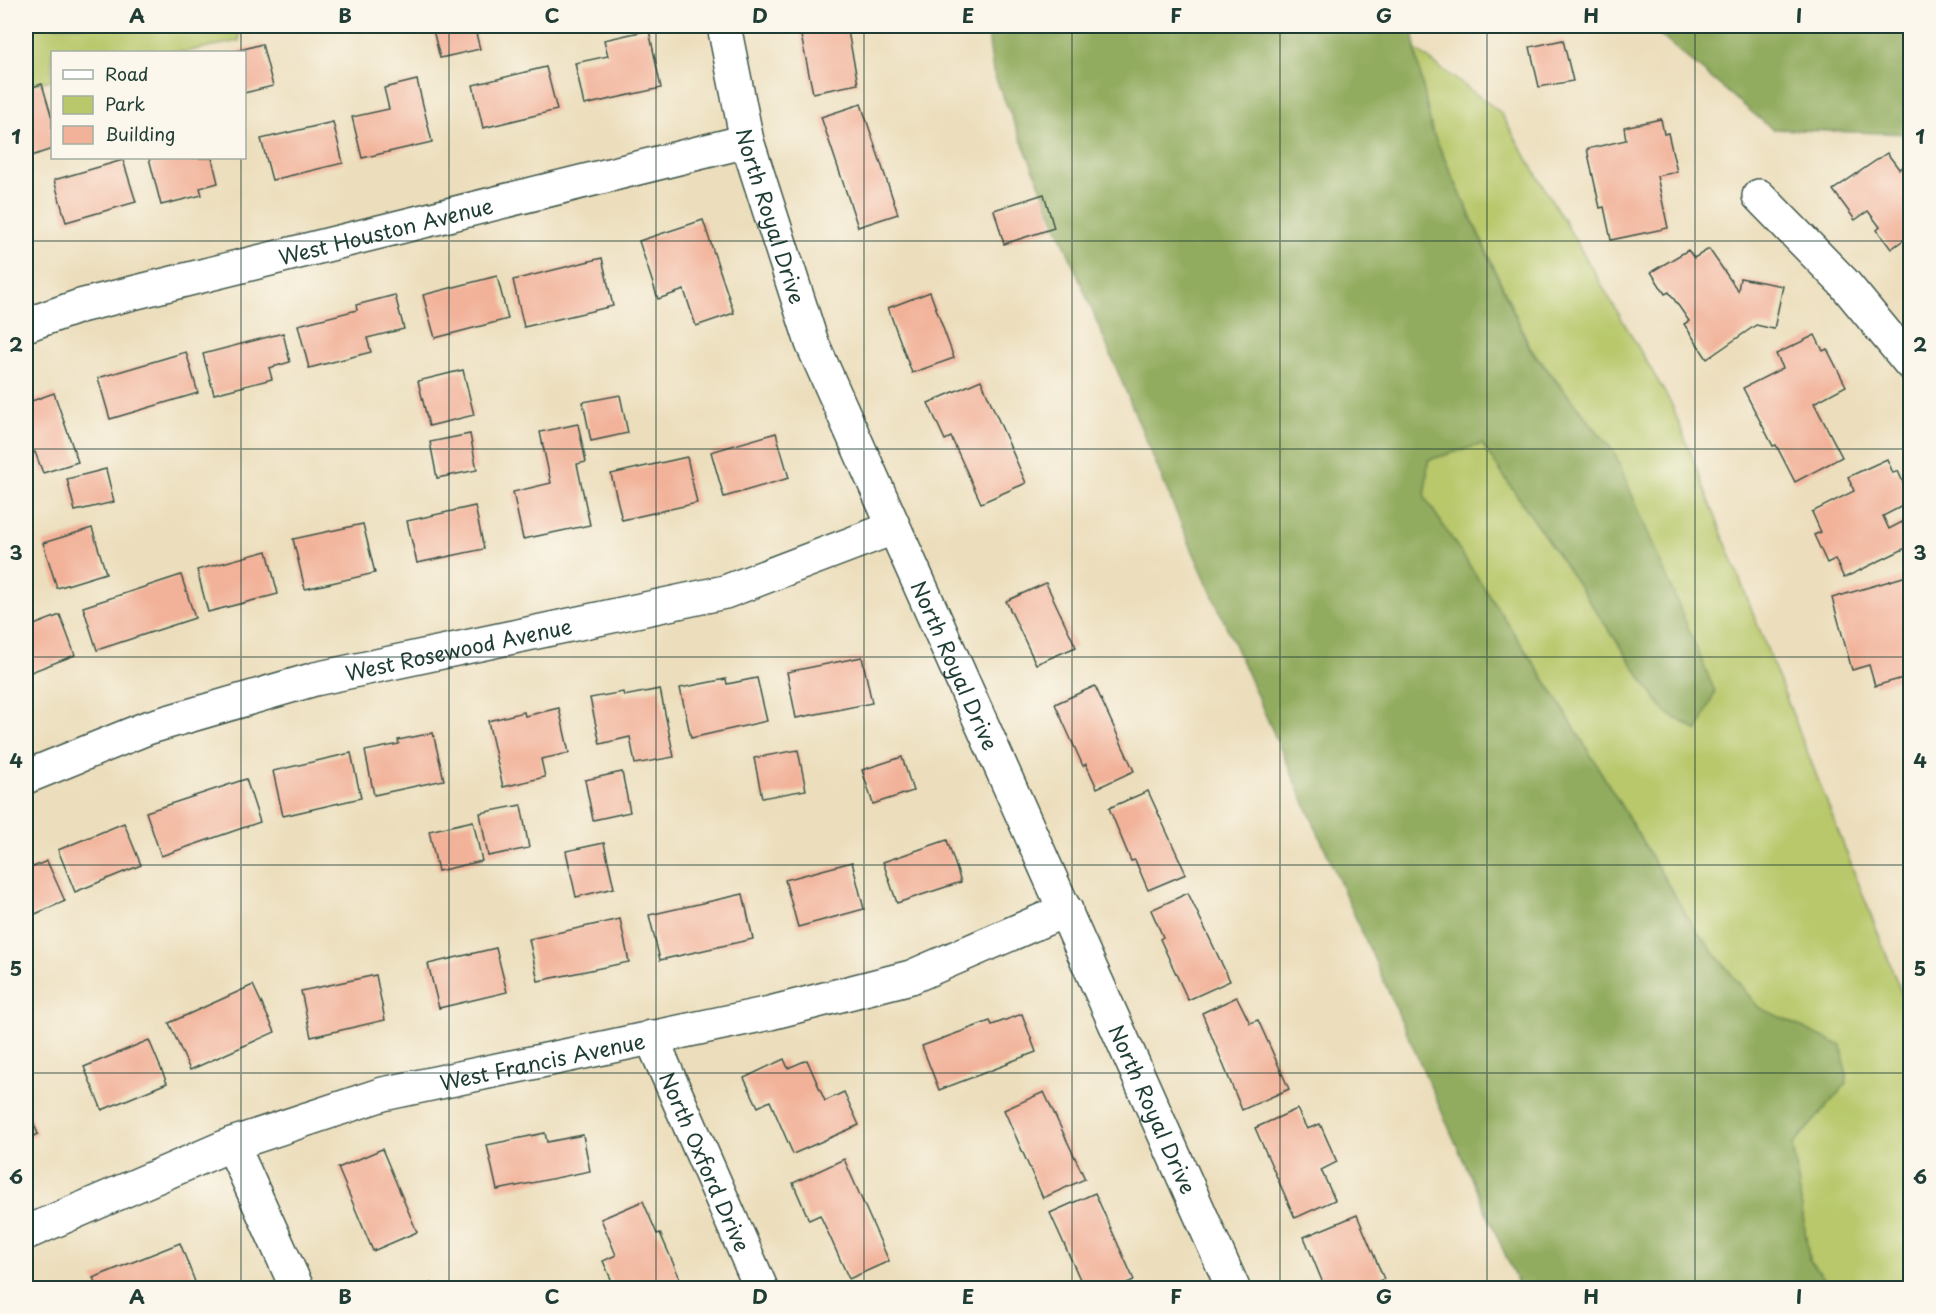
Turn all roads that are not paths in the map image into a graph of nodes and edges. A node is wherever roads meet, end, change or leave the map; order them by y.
1 (724, 26) edge
2 (747, 141) junction
3 (1759, 196) dead end
4 (26, 325) edge
5 (1911, 363) edge
6 (893, 528) junction
7 (26, 777) edge
8 (1066, 910) junction
9 (651, 1037) junction
10 (232, 1144) junction
11 (26, 1233) edge
12 (297, 1288) edge
13 (760, 1288) edge
14 (1233, 1288) edge

1 - 2 street, North Royal Drive
2 - 4 street, West Houston Avenue
2 - 6 street, North Royal Drive
3 - 5 street
6 - 7 street, West Rosewood Avenue
6 - 8 street, North Royal Drive
8 - 9 street, West Francis Avenue
8 - 14 street, North Royal Drive
9 - 10 street, West Francis Avenue
9 - 13 street, North Oxford Drive
10 - 11 street, West Francis Avenue
10 - 12 street

